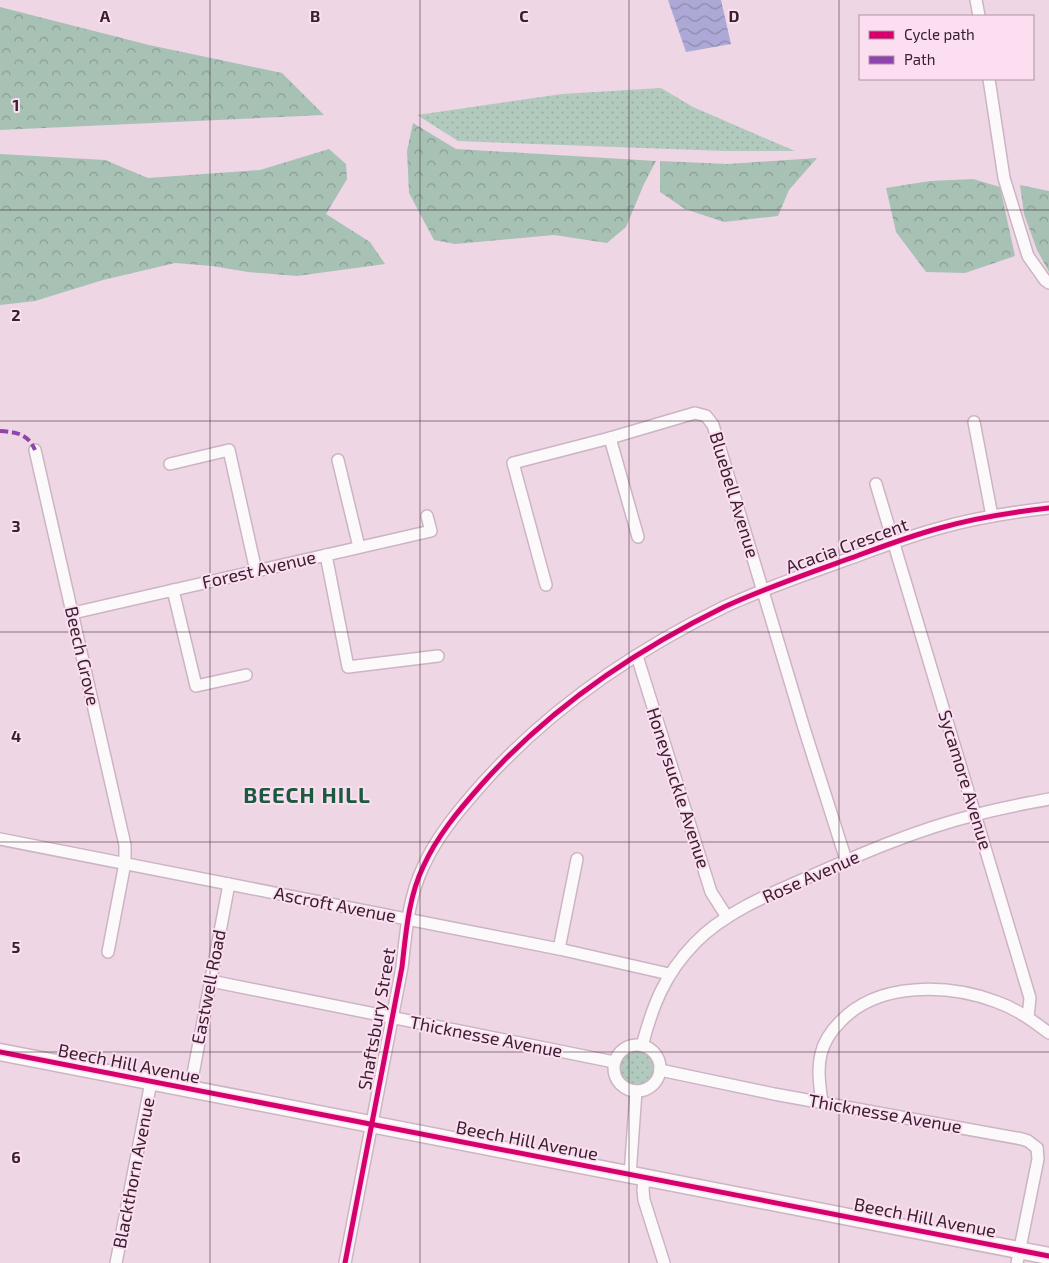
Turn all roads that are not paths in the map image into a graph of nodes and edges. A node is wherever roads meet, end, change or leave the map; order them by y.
1 (976, 0) edge
2 (979, 15) edge
3 (989, 80) edge
4 (1049, 282) edge
5 (974, 422) dead end
6 (610, 438) junction
7 (35, 450) dead end
8 (338, 460) dead end
9 (170, 464) dead end
10 (876, 484) dead end
11 (1049, 508) edge
12 (427, 516) dead end
13 (992, 516) junction
14 (638, 537) dead end
15 (894, 543) junction
16 (359, 547) junction
17 (326, 555) junction
18 (256, 571) junction
19 (546, 585) dead end
20 (173, 590) junction
21 (764, 591) junction
22 (73, 613) junction
23 (438, 656) dead end
24 (637, 656) junction
25 (246, 675) dead end
26 (1049, 799) edge
27 (975, 814) junction
28 (0, 839) edge
29 (577, 859) dead end
30 (846, 860) junction
31 (125, 863) junction
32 (229, 884) junction
33 (727, 917) junction
34 (408, 920) junction
35 (559, 949) junction
36 (108, 952) dead end
37 (669, 974) junction
38 (211, 981) junction
39 (1028, 1017) junction
40 (392, 1018) junction
41 (1049, 1033) edge
42 (642, 1046) junction
43 (0, 1052) edge
44 (614, 1062) junction
45 (660, 1070) junction
46 (151, 1082) junction
47 (190, 1090) junction
48 (636, 1092) junction
49 (822, 1103) junction
50 (372, 1124) junction
51 (1049, 1147) edge
52 (1037, 1148) junction
53 (637, 1176) junction
54 (1019, 1256) edge
55 (1049, 1256) edge
56 (116, 1263) edge
57 (345, 1263) edge
58 (664, 1263) edge

1 - 2 street
3 - 4 street
5 - 13 street
6 - 14 street
6 - 19 street, Bluebell Avenue
6 - 21 street, Bluebell Avenue
7 - 22 street, Beech Grove
8 - 16 street
9 - 18 street
10 - 15 street, Sycamore Avenue
11 - 13 street, Acacia Crescent
12 - 16 street, Forest Avenue
13 - 15 street, Acacia Crescent
15 - 21 street, Acacia Crescent
15 - 27 street, Sycamore Avenue
16 - 17 street, Forest Avenue
17 - 18 street, Forest Avenue
17 - 23 street
18 - 20 street, Forest Avenue
20 - 22 street, Forest Avenue
20 - 25 street
21 - 24 street, Acacia Crescent
21 - 30 street, Bluebell Avenue
22 - 31 street, Beech Grove
24 - 33 street, Honeysuckle Avenue
24 - 34 street, Acacia Crescent
26 - 27 street, Rose Avenue
27 - 30 street, Rose Avenue
27 - 39 street, Sycamore Avenue
28 - 31 street, Ascroft Avenue
29 - 35 street
30 - 33 street, Rose Avenue
31 - 32 street, Ascroft Avenue
31 - 36 street, Beech Grove
32 - 34 street, Ascroft Avenue
32 - 38 street, Eastwell Road
33 - 37 street, Rose Avenue
34 - 35 street, Ascroft Avenue
34 - 40 street, Shaftsbury Street
35 - 37 street, Ascroft Avenue
37 - 42 street, Rose Avenue
38 - 40 street, Thicknesse Avenue
38 - 47 street, Eastwell Road
39 - 41 street
39 - 49 street
40 - 44 street, Thicknesse Avenue
40 - 50 street, Shaftsbury Street
42 - 44 street
42 - 45 street
43 - 46 street, Beech Hill Avenue
44 - 48 street
45 - 48 street
45 - 49 street, Thicknesse Avenue
46 - 47 street, Beech Hill Avenue
46 - 56 street, Blackthorn Avenue
47 - 50 street, Beech Hill Avenue
48 - 53 street
49 - 52 street, Thicknesse Avenue
50 - 53 street, Beech Hill Avenue
50 - 57 street, Shaftsbury Street
51 - 52 street, Thicknesse Avenue
52 - 54 street
53 - 54 street, Beech Hill Avenue
53 - 58 street
54 - 55 street, Beech Hill Avenue

